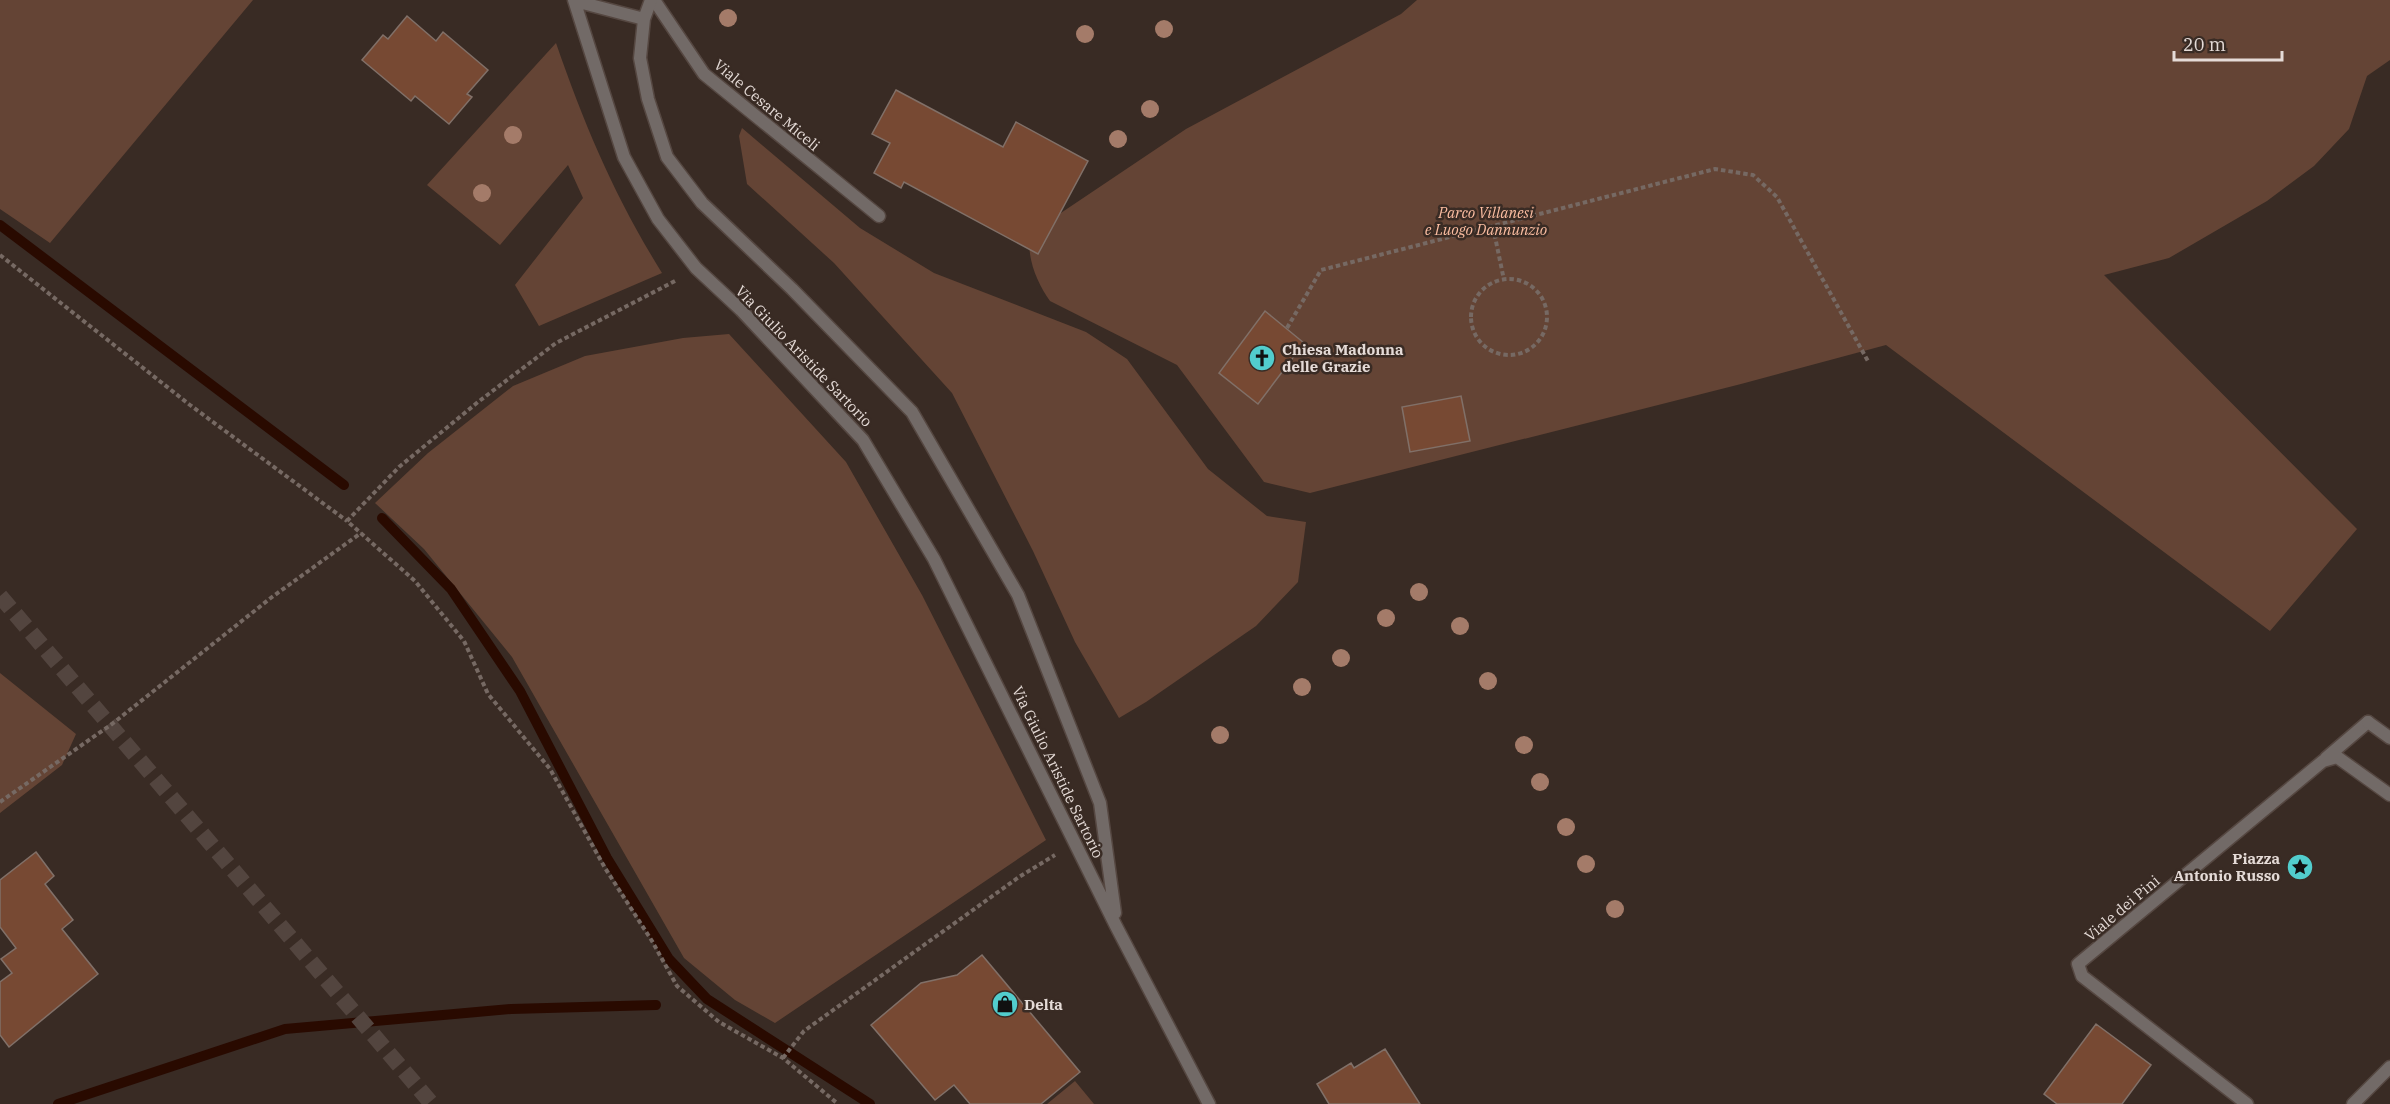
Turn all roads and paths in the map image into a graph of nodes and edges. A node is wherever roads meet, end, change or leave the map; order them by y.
1 (653, 0) edge
2 (574, 1) edge
3 (644, 19) junction
4 (879, 216) dead end
5 (1493, 227) junction
6 (0, 255) edge
7 (696, 268) junction
8 (1504, 280) junction
9 (1287, 328) dead end
10 (1869, 363) dead end
11 (347, 521) junction
12 (361, 533) junction
13 (2390, 738) edge
14 (2323, 761) junction
15 (2390, 795) edge
16 (0, 802) edge
17 (1077, 842) junction
18 (1116, 926) junction
19 (783, 1058) junction
20 (2390, 1067) edge
21 (838, 1104) edge
22 (1209, 1104) edge
23 (2247, 1104) edge
24 (2353, 1104) edge

1 - 3 street, Via Giulio Aristide Sartorio
1 - 4 street, Viale Cesare Miceli
2 - 3 street
2 - 7 street, Via Giulio Aristide Sartorio
3 - 18 street, Via Giulio Aristide Sartorio
5 - 8 path
5 - 9 path
5 - 10 path
6 - 11 path
7 - 11 path
7 - 17 street, Via Giulio Aristide Sartorio
8 - 8 path
11 - 12 path
12 - 16 path
12 - 19 path
13 - 14 street
14 - 15 street
14 - 23 street, Viale dei Pini
17 - 18 street, Via Giulio Aristide Sartorio
17 - 19 path
18 - 22 street, Via Giulio Aristide Sartorio
19 - 21 path
20 - 24 street

